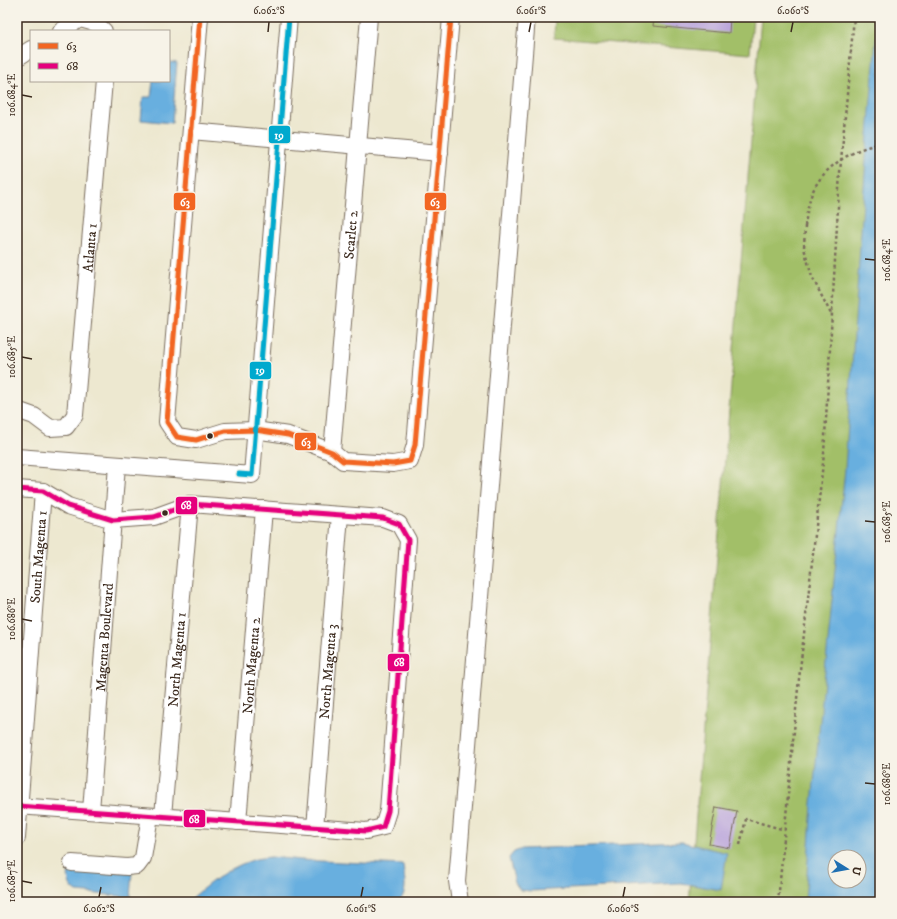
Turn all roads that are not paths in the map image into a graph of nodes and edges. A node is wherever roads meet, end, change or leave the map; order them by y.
1 (200, 17) edge
2 (289, 17) edge
3 (369, 17) edge
4 (451, 17) edge
5 (527, 17) edge
6 (63, 30) edge
7 (103, 30) edge
8 (30, 51) edge
9 (17, 58) edge
10 (104, 82) edge
11 (191, 131) junction
12 (279, 139) junction
13 (358, 146) junction
14 (440, 153) junction
15 (17, 410) edge
16 (255, 430) junction
17 (332, 452) junction
18 (17, 457) edge
19 (118, 464) junction
20 (17, 489) edge
21 (43, 491) junction
22 (190, 504) junction
23 (264, 509) junction
24 (340, 515) junction
25 (113, 520) junction
26 (18, 806) edge
27 (91, 811) junction
28 (156, 816) junction
29 (238, 822) junction
30 (315, 828) junction
31 (17, 838) edge
32 (72, 862) dead end
33 (460, 902) edge

1 - 11 street
2 - 12 street
3 - 13 street, Scarlet 2
4 - 14 street
5 - 33 street
6 - 7 street
8 - 9 street
10 - 15 street, Atlanta 1
11 - 12 street
11 - 16 street
12 - 13 street
12 - 16 street
13 - 14 street
13 - 17 street, Scarlet 2
14 - 17 street
16 - 17 street
16 - 19 street
18 - 19 street
19 - 25 street, Magenta Boulevard
20 - 21 street
21 - 25 street
21 - 26 street, South Magenta 1
22 - 23 street
22 - 25 street
22 - 28 street, North Magenta 1
23 - 24 street
23 - 29 street, North Magenta 2
24 - 30 street, North Magenta 3
24 - 30 street
25 - 27 street, Magenta Boulevard
26 - 27 street
26 - 31 street, South Magenta 1
27 - 28 street
28 - 29 street
28 - 32 street, North Magenta 1
29 - 30 street

